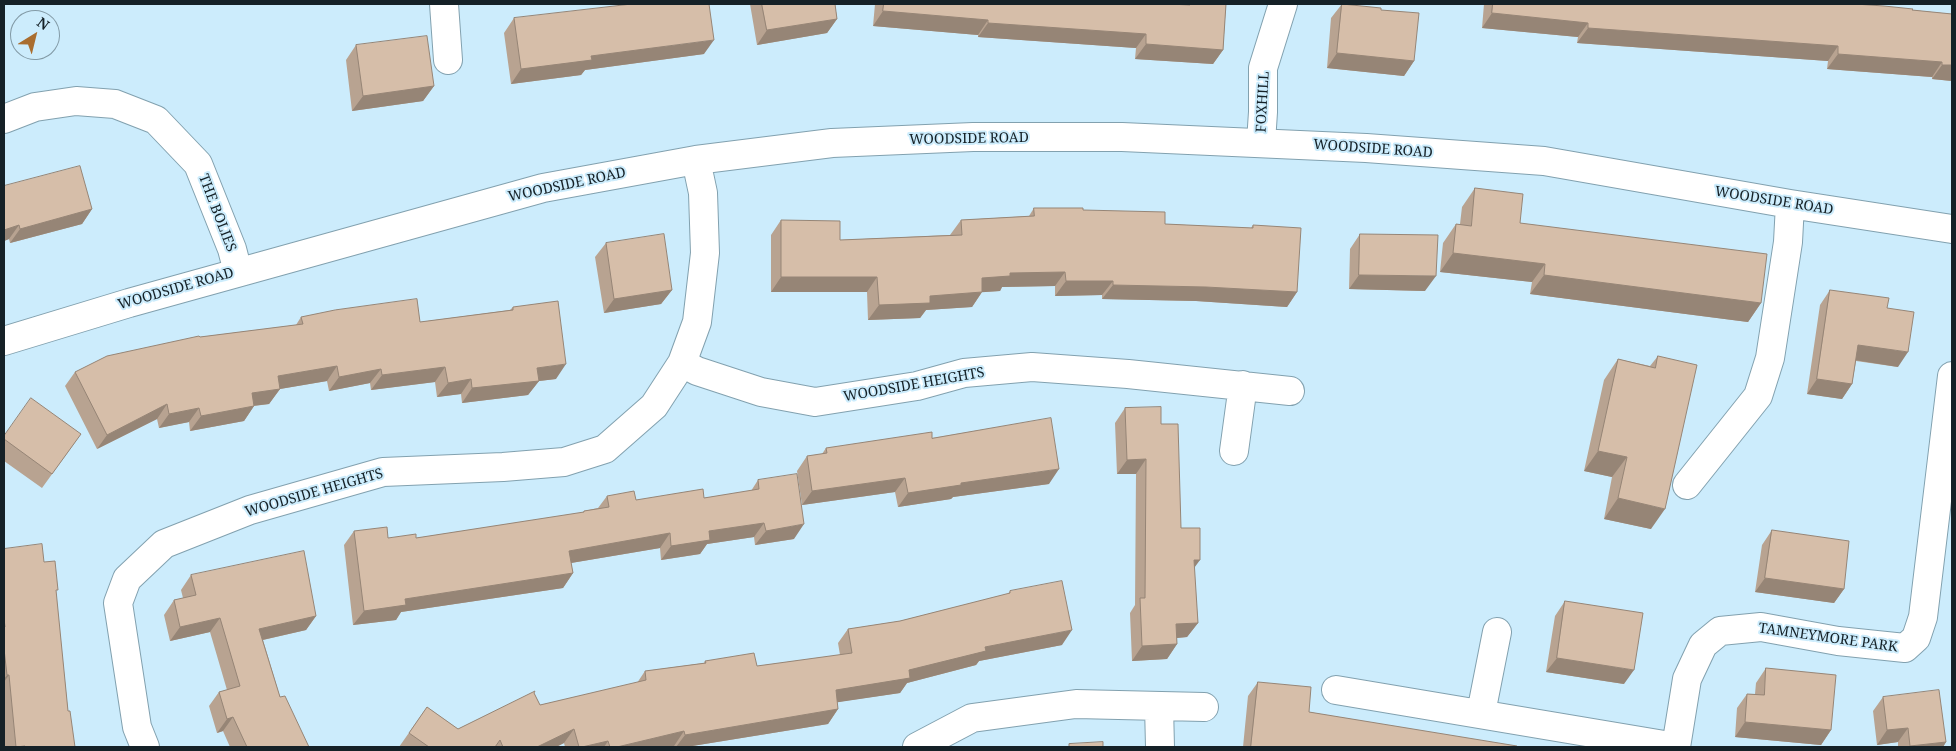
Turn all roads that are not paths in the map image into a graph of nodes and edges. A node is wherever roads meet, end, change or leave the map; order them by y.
1 (444, 4) edge
2 (1283, 4) edge
3 (448, 60) dead end
4 (4, 119) edge
5 (1261, 142) junction
6 (696, 160) junction
7 (1790, 204) junction
8 (1952, 229) edge
9 (238, 272) junction
10 (4, 341) edge
11 (682, 363) junction
12 (1952, 376) edge
13 (1243, 385) junction
14 (1290, 391) dead end
15 (1234, 451) dead end
16 (1687, 485) dead end
17 (1497, 632) dead end
18 (1336, 690) dead end
19 (1159, 706) junction
20 (1204, 708) dead end
21 (1481, 713) junction
22 (145, 747) edge
23 (916, 747) edge
24 (1160, 747) edge
25 (1676, 747) edge

1 - 3 street
2 - 5 street, FOXHILL
4 - 9 street, THE BOLIES
5 - 6 street, WOODSIDE ROAD
5 - 7 street, WOODSIDE ROAD
6 - 9 street, WOODSIDE ROAD
6 - 11 street, WOODSIDE HEIGHTS
7 - 8 street, WOODSIDE ROAD
7 - 16 street
9 - 10 street, WOODSIDE ROAD
11 - 13 street, WOODSIDE HEIGHTS
11 - 22 street, WOODSIDE HEIGHTS
12 - 25 street, TAMNEYMORE PARK
13 - 14 street, WOODSIDE HEIGHTS
13 - 15 street
17 - 21 street
18 - 21 street, TAMNEYMORE PARK
19 - 20 street
19 - 23 street
19 - 24 street
21 - 25 street, TAMNEYMORE PARK

